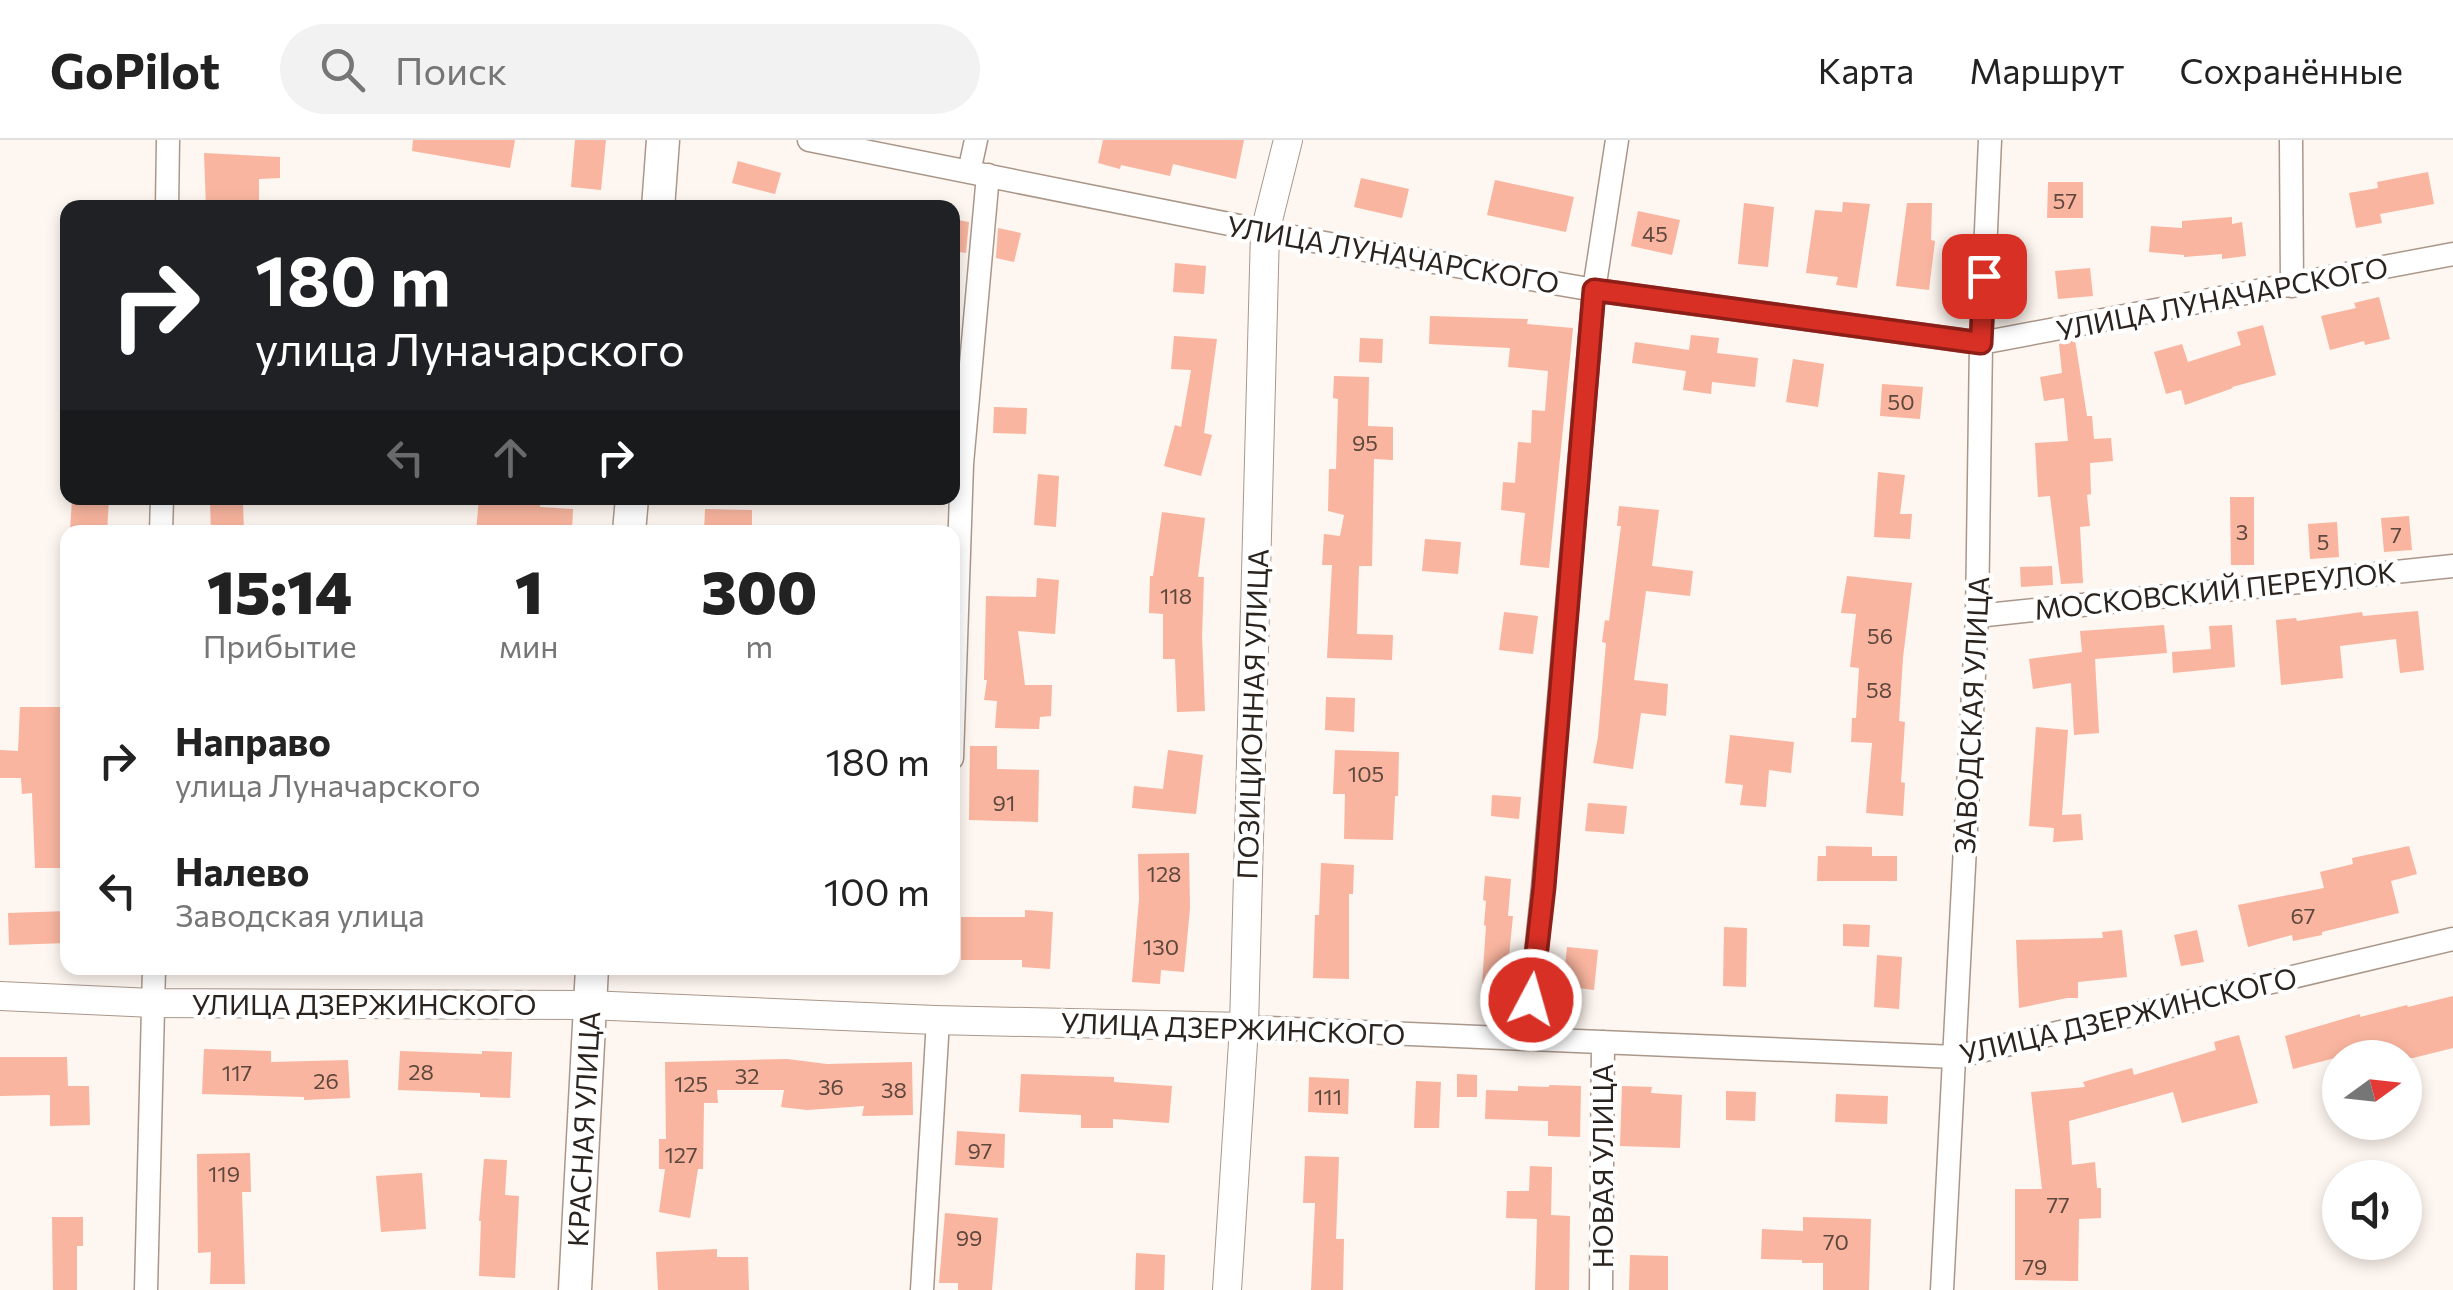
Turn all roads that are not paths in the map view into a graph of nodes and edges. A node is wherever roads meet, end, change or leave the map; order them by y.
1 (168, 140) edge
2 (664, 140) edge
3 (809, 140) edge
4 (976, 140) edge
5 (1288, 140) edge
6 (1618, 140) edge
7 (1990, 140) edge
8 (2291, 140) edge
9 (979, 173) junction
10 (166, 200) edge
11 (659, 200) edge
12 (1265, 232) junction
13 (2453, 254) edge
14 (2292, 286) junction
15 (1594, 290) junction
16 (1981, 343) junction
17 (960, 525) edge
18 (2453, 566) edge
19 (1978, 616) junction
20 (2453, 939) edge
21 (154, 975) edge
22 (591, 975) edge
23 (0, 996) edge
24 (153, 1002) junction
25 (588, 1006) junction
26 (938, 1020) junction
27 (1244, 1027) junction
28 (1527, 1038) junction
29 (1603, 1042) junction
30 (1954, 1057) junction
31 (146, 1290) edge
32 (576, 1290) edge
33 (922, 1290) edge
34 (1227, 1290) edge
35 (1601, 1290) edge
36 (1942, 1290) edge

1 - 10 street
2 - 11 main road
3 - 9 street, УЛИЦА ЛУНАЧАРСКОГО
4 - 9 street
5 - 12 street, ПОЗИЦИОННАЯ УЛИЦА
6 - 15 street
7 - 16 street, ЗАВОДСКАЯ УЛИЦА
8 - 14 street
9 - 12 street, УЛИЦА ЛУНАЧАРСКОГО
9 - 17 street
12 - 15 street, УЛИЦА ЛУНАЧАРСКОГО
12 - 27 street, ПОЗИЦИОННАЯ УЛИЦА
13 - 14 street, УЛИЦА ЛУНАЧАРСКОГО
14 - 16 street, УЛИЦА ЛУНАЧАРСКОГО
15 - 16 street, УЛИЦА ЛУНАЧАРСКОГО
15 - 28 street
16 - 19 street, ЗАВОДСКАЯ УЛИЦА
18 - 19 street, МОСКОВСКИЙ ПЕРЕУЛОК
19 - 30 street, ЗАВОДСКАЯ УЛИЦА
20 - 30 street, УЛИЦА ДЗЕРЖИНСКОГО
21 - 24 street
22 - 25 main road, КРАСНАЯ УЛИЦА
23 - 24 street, УЛИЦА ДЗЕРЖИНСКОГО
24 - 25 street, УЛИЦА ДЗЕРЖИНСКОГО
24 - 31 street
25 - 26 street, УЛИЦА ДЗЕРЖИНСКОГО
25 - 32 main road, КРАСНАЯ УЛИЦА
26 - 27 street, УЛИЦА ДЗЕРЖИНСКОГО
26 - 33 street
27 - 28 street, УЛИЦА ДЗЕРЖИНСКОГО
27 - 34 street, ПОЗИЦИОННАЯ УЛИЦА
28 - 29 street, УЛИЦА ДЗЕРЖИНСКОГО
29 - 30 street, УЛИЦА ДЗЕРЖИНСКОГО
29 - 35 street, НОВАЯ УЛИЦА
30 - 36 street, ЗАВОДСКАЯ УЛИЦА

